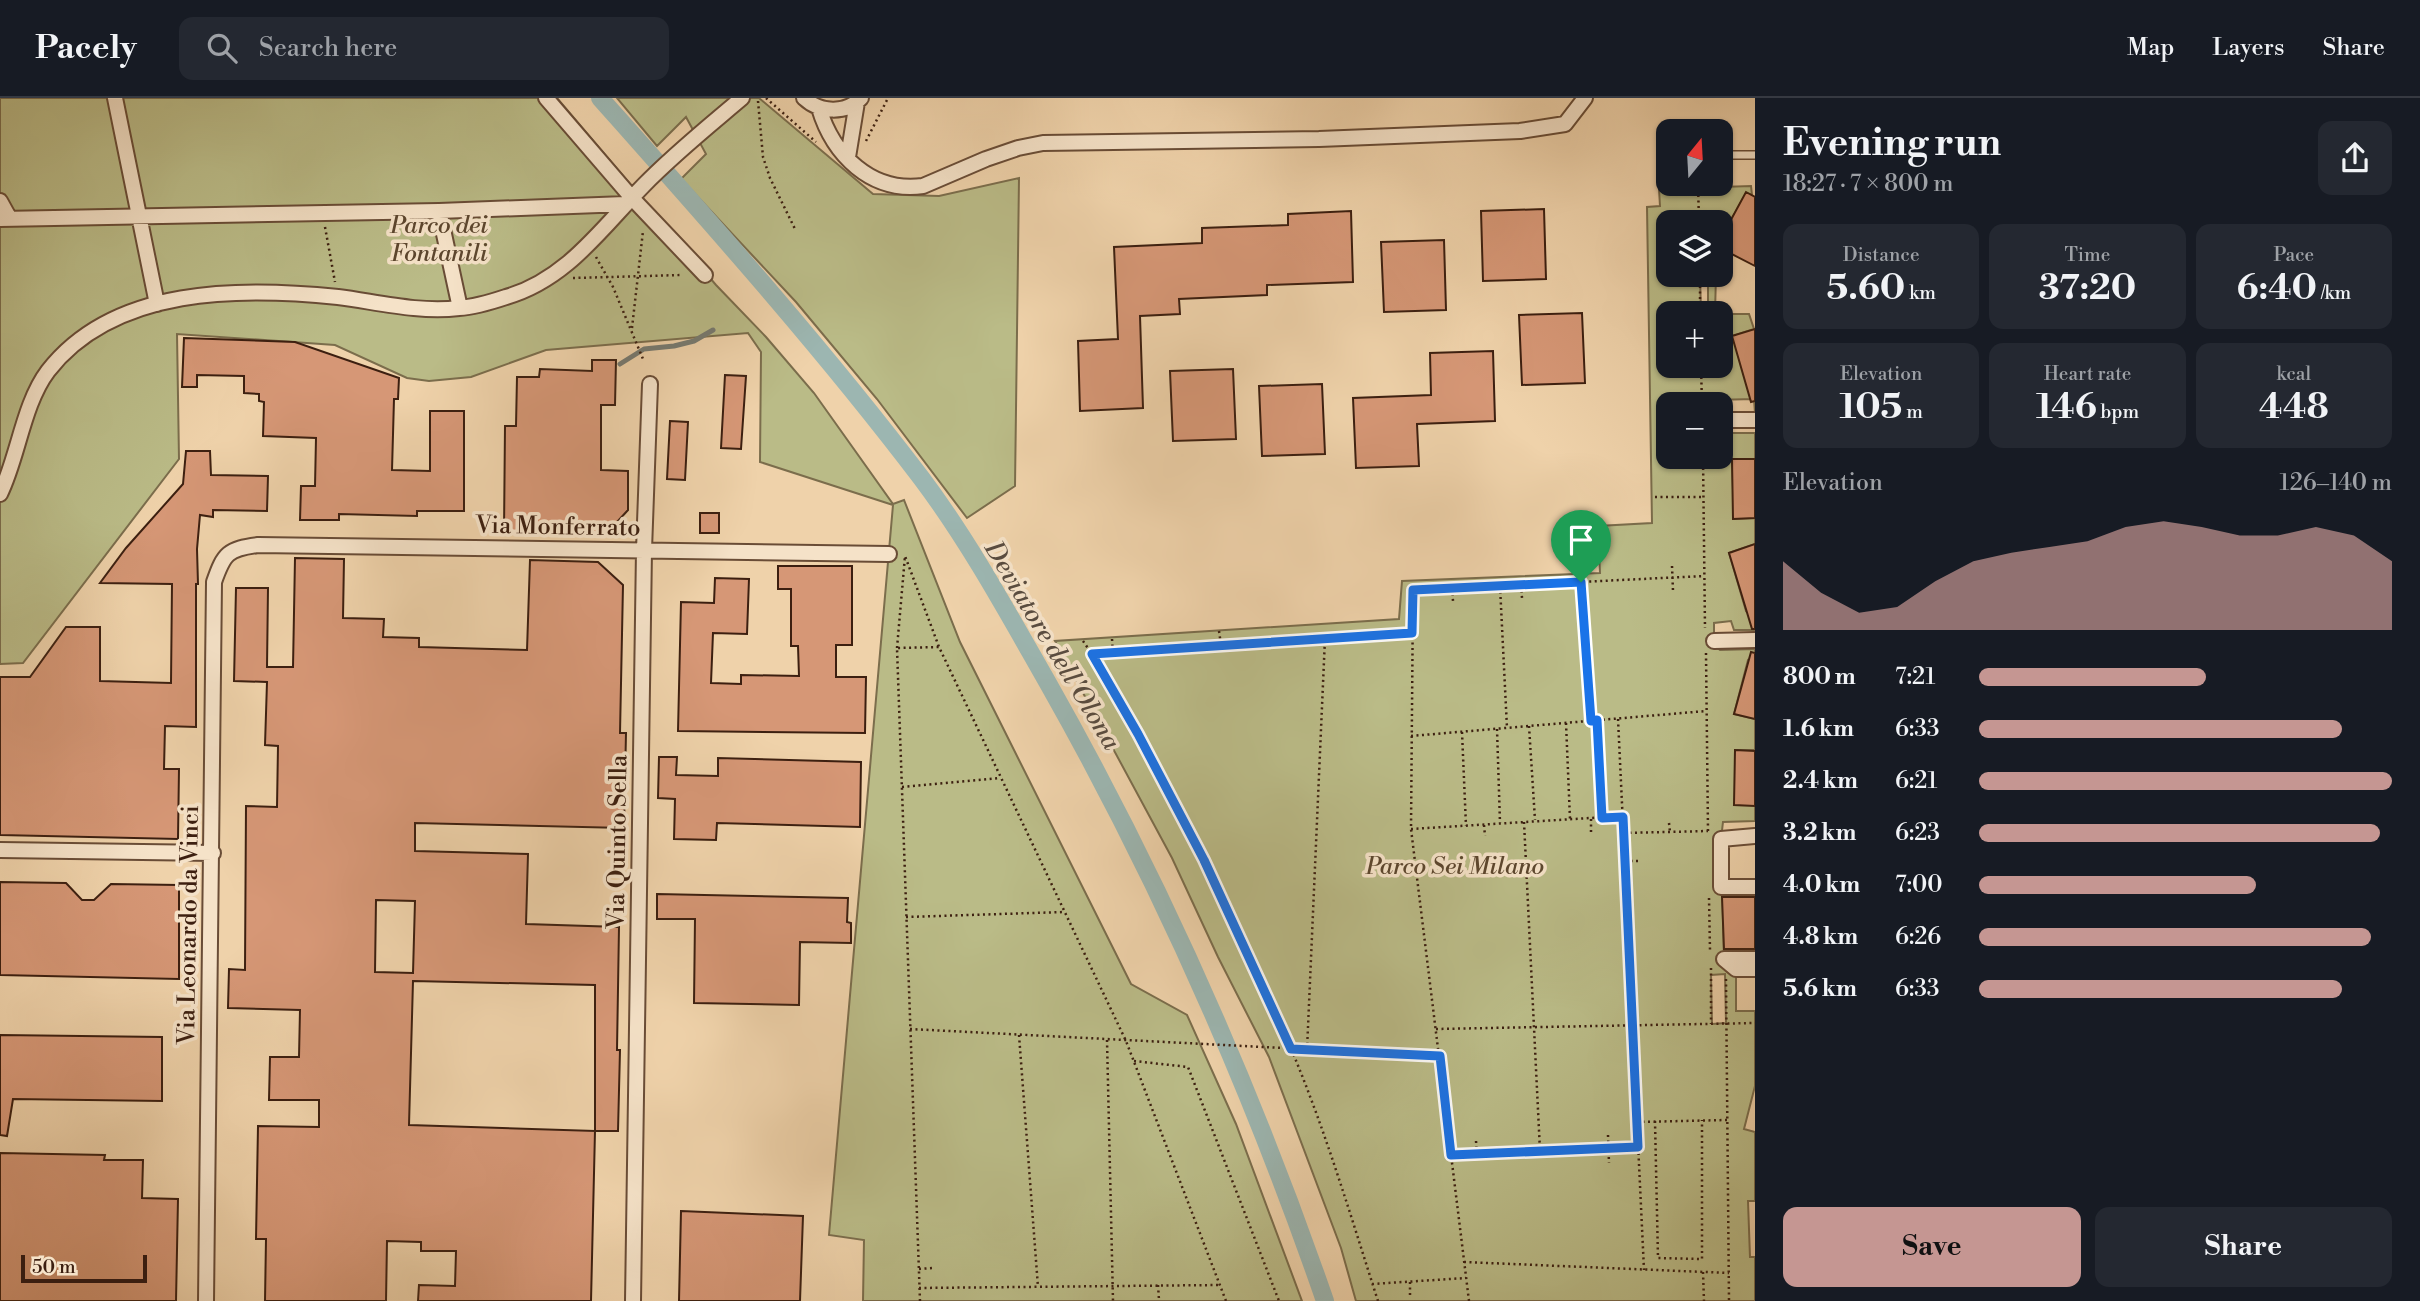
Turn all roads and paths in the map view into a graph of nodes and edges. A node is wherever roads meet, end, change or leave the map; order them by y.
1 (116, 98) edge
2 (547, 98) edge
3 (742, 98) edge
4 (757, 98) edge
5 (766, 98) edge
6 (888, 98) edge
7 (1586, 98) edge
8 (859, 100) edge
9 (808, 101) edge
10 (819, 144) dead end
11 (859, 145) dead end
12 (1733, 155) edge
13 (1755, 155) edge
14 (848, 158) junction
15 (0, 201) edge
16 (629, 201) junction
17 (439, 211) junction
18 (645, 212) junction
19 (322, 213) junction
20 (139, 216) junction
21 (5, 219) edge
22 (795, 229) dead end
23 (590, 244) junction
24 (705, 275) joint
25 (637, 276) junction
26 (608, 277) junction
27 (549, 278) junction
28 (339, 298) junction
29 (157, 304) junction
30 (460, 308) junction
31 (631, 332) junction
32 (643, 359) dead end
33 (650, 384) dead end
34 (1733, 420) edge
35 (1755, 420) edge
36 (0, 494) edge
37 (1655, 497) dead end
38 (1703, 497) dead end
39 (644, 550) junction
40 (228, 553) joint
41 (889, 554) dead end
42 (1672, 566) dead end
43 (1704, 576) dead end
44 (1672, 578) junction
45 (1581, 582) junction
46 (1521, 585) junction
47 (1500, 586) junction
48 (1452, 588) junction
49 (1673, 591) dead end
50 (1522, 598) dead end
51 (1453, 601) dead end
52 (1219, 631) dead end
53 (1412, 633) junction
54 (1325, 638) junction
55 (1112, 639) dead end
56 (1714, 640) dead end
57 (1755, 640) edge
58 (1083, 641) dead end
59 (1221, 645) junction
60 (939, 647) junction
61 (897, 648) junction
62 (1113, 653) junction
63 (1092, 654) junction
64 (1706, 711) dead end
65 (1618, 719) junction
66 (1597, 720) junction
67 (1591, 721) junction
68 (1566, 723) junction
69 (1529, 726) junction
70 (1507, 728) junction
71 (1497, 729) junction
72 (1462, 732) junction
73 (1411, 736) junction
74 (1001, 778) junction
75 (902, 788) junction
76 (1623, 817) junction
77 (1591, 818) junction
78 (1602, 818) junction
79 (1570, 820) junction
80 (1524, 822) junction
81 (1535, 822) junction
82 (1669, 823) dead end
83 (1500, 824) junction
84 (1484, 825) junction
85 (1466, 826) junction
86 (1411, 829) junction
87 (1755, 830) edge
88 (1709, 831) joint
89 (1591, 832) dead end
90 (1670, 832) junction
91 (1624, 834) junction
92 (1485, 836) dead end
93 (1755, 836) edge
94 (0, 850) edge
95 (213, 853) junction
96 (1625, 861) junction
97 (1639, 861) dead end
98 (1709, 887) dead end
99 (1755, 887) edge
100 (1065, 912) junction
101 (906, 917) junction
102 (1710, 957) dead end
103 (1755, 959) edge
104 (1710, 965) dead end
105 (1755, 969) edge
106 (1711, 974) junction
107 (1718, 974) dead end
108 (1726, 974) dead end
109 (1755, 1023) edge
110 (1711, 1024) junction
111 (1726, 1024) junction
112 (1633, 1026) junction
113 (1534, 1027) junction
114 (910, 1029) junction
115 (1436, 1029) junction
116 (1019, 1035) junction
117 (1107, 1040) junction
118 (1126, 1041) junction
119 (1291, 1049) junction
120 (1307, 1050) junction
121 (1440, 1056) junction
122 (1134, 1061) junction
123 (1702, 1120) junction
124 (1727, 1120) junction
125 (1655, 1121) junction
126 (1637, 1122) junction
127 (1608, 1135) dead end
128 (1476, 1141) dead end
129 (1638, 1147) junction
130 (1608, 1148) junction
131 (1539, 1151) junction
132 (1477, 1154) junction
133 (1451, 1155) junction
134 (1609, 1163) dead end
135 (1464, 1262) junction
136 (933, 1268) dead end
137 (919, 1269) junction
138 (1644, 1270) junction
139 (1703, 1272) junction
140 (1729, 1273) junction
141 (1466, 1278) junction
142 (1410, 1281) junction
143 (1372, 1284) junction
144 (1158, 1285) junction
145 (1220, 1285) junction
146 (1111, 1286) junction
147 (1038, 1287) junction
148 (919, 1288) junction
149 (1410, 1295) dead end
150 (1159, 1300) edge
151 (206, 1301) edge
152 (633, 1301) edge
153 (920, 1301) edge
154 (1112, 1301) edge
155 (1226, 1301) edge
156 (1279, 1301) edge
157 (1378, 1301) edge
158 (1469, 1301) edge
159 (1704, 1301) edge
160 (1730, 1301) edge

1 - 20 street
2 - 16 street
3 - 16 street
4 - 22 path
5 - 10 path
6 - 11 path
7 - 14 street
8 - 9 street
8 - 14 street
9 - 14 street
12 - 13 lane
15 - 21 street
16 - 17 street
16 - 18 street
16 - 23 street
17 - 19 street
17 - 30 street
18 - 24 street
18 - 25 path
19 - 20 street
19 - 28 path
20 - 21 street
20 - 29 street
23 - 26 path
23 - 27 street
24 - 25 path
25 - 26 path
25 - 31 path
26 - 27 path
26 - 31 path
27 - 30 street
28 - 29 street
28 - 30 street
29 - 36 street
31 - 32 path
33 - 39 street, Via Quinto Sella
34 - 35 street
37 - 38 path
39 - 40 street, Via Monferrato
39 - 41 street, Via Monferrato
39 - 152 street, Via Quinto Sella
40 - 95 street, Via Leonardo da Vinci
42 - 44 path
43 - 44 path
44 - 45 path
44 - 49 path
45 - 46 path
45 - 67 path
46 - 47 path
46 - 50 path
47 - 48 path
47 - 70 path
48 - 51 path
48 - 53 path
52 - 59 path
53 - 54 path
53 - 73 path
54 - 59 path
54 - 120 path
55 - 62 path
56 - 57 street
58 - 63 path
59 - 62 path
60 - 61 path
60 - 61 path
60 - 74 path
61 - 75 path
62 - 63 path
63 - 119 path
64 - 65 path
65 - 66 path
65 - 76 path
66 - 67 path
66 - 78 path
67 - 68 path
68 - 69 path
68 - 79 path
69 - 70 path
69 - 81 path
70 - 71 path
71 - 72 path
71 - 83 path
72 - 73 path
72 - 85 path
73 - 86 path
74 - 75 path
74 - 100 path
75 - 101 path
76 - 78 path
76 - 91 path
77 - 78 path
77 - 79 path
77 - 89 path
79 - 81 path
80 - 81 path
80 - 83 path
80 - 113 path
82 - 90 path
83 - 84 path
84 - 85 path
84 - 92 path
85 - 86 path
86 - 115 path
87 - 88 street
88 - 90 path
90 - 91 path
91 - 96 path
93 - 99 street
94 - 95 street
95 - 151 street, Via Leonardo da Vinci
96 - 97 path
96 - 112 path
98 - 102 path
100 - 101 path
100 - 118 path
101 - 114 path
103 - 105 street
104 - 106 path
106 - 107 path
106 - 110 path
108 - 111 path
109 - 111 path
110 - 111 path
110 - 112 path
111 - 124 path
112 - 113 path
112 - 126 path
113 - 115 path
113 - 131 path
114 - 116 path
114 - 137 path
115 - 121 path
116 - 117 path
116 - 147 path
117 - 118 path
117 - 146 path
118 - 119 path
118 - 122 path
119 - 120 path
119 - 143 path
120 - 121 path
121 - 133 path
122 - 145 path
122 - 156 path
123 - 124 path
123 - 125 path
123 - 125 path
124 - 140 path
125 - 126 path
126 - 129 path
127 - 130 path
128 - 132 path
129 - 130 path
129 - 138 path
130 - 131 path
130 - 134 path
131 - 132 path
132 - 133 path
133 - 135 path
135 - 138 path
135 - 141 path
136 - 137 path
137 - 148 path
138 - 139 path
139 - 140 path
139 - 159 path
140 - 160 path
141 - 142 path
141 - 158 path
142 - 143 path
142 - 149 path
143 - 157 path
144 - 145 path
144 - 146 path
144 - 150 path
145 - 155 path
146 - 147 path
146 - 154 path
147 - 148 path
148 - 153 path

